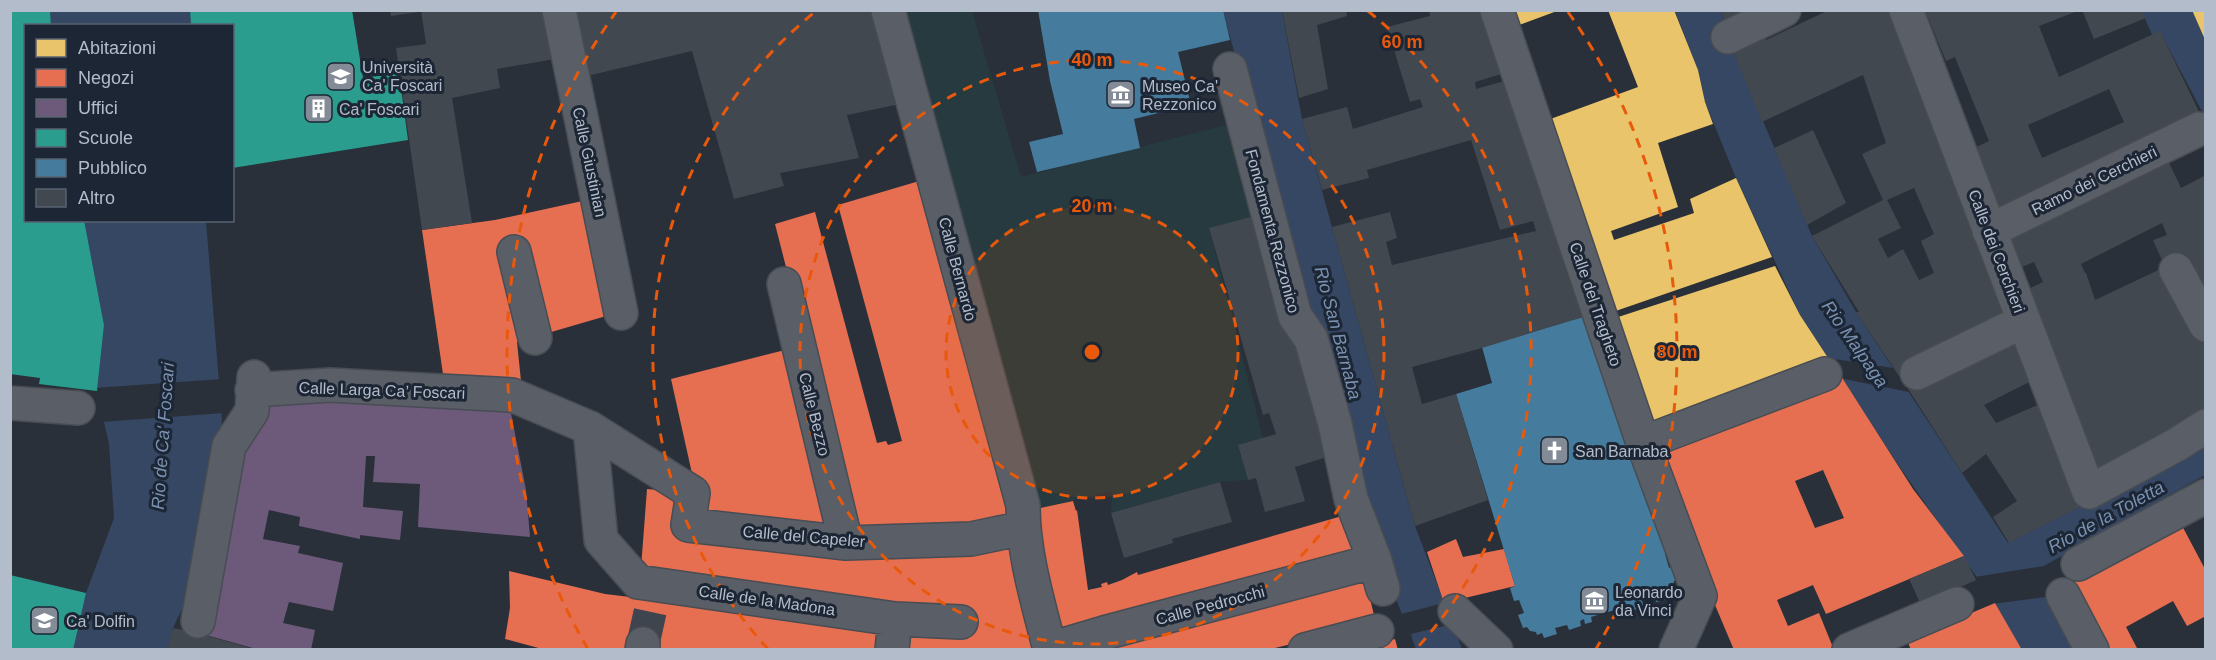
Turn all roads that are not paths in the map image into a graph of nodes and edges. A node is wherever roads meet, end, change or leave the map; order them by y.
1 (560, 10) edge
2 (888, 10) edge
3 (1497, 10) edge
4 (1906, 10) edge
5 (1800, 12) edge
6 (1728, 37) dead end
7 (1230, 69) dead end
8 (2199, 129) dead end
9 (1989, 231) junction
10 (514, 252) dead end
11 (2176, 270) dead end
12 (784, 284) dead end
13 (621, 313) dead end
14 (2024, 321) junction
15 (2205, 325) edge
16 (535, 338) dead end
17 (1917, 373) dead end
18 (1825, 374) dead end
19 (10, 403) edge
20 (78, 408) dead end
21 (2205, 426) edge
22 (590, 428) junction
23 (1643, 443) junction
24 (2205, 496) edge
25 (1023, 528) junction
26 (846, 543) junction
27 (2078, 564) dead end
28 (1373, 572) joint
29 (2063, 595) dead end
30 (1957, 604) dead end
31 (1455, 611) dead end
32 (198, 621) dead end
33 (961, 622) dead end
34 (1377, 631) dead end
35 (893, 634) edge
36 (1053, 648) edge
37 (1305, 650) edge
38 (1497, 650) edge
39 (1676, 650) edge
40 (1849, 650) edge
41 (2092, 650) edge

1 - 13 street, Calle Giustinian
2 - 25 street, Calle Bernardo
3 - 23 street, Calle del Tragheto
4 - 9 street, Calle dei Cerchieri
5 - 6 street
7 - 28 street, Fondamenta Rezzonico
8 - 9 street, Ramo dei Cerchieri
9 - 14 street, Calle dei Cerchieri
10 - 16 street
11 - 15 street
12 - 26 street, Calle Bezzo
14 - 17 street
14 - 21 street, Calle dei Cerchieri
18 - 23 street
19 - 20 street
22 - 26 street, Calle del Capeler
22 - 32 street, Calle Larga Ca’ Foscari
22 - 35 street, Calle de la Madona
23 - 39 street, Calle del Tragheto
24 - 27 street
25 - 26 street, Calle del Capeler
25 - 36 street, Calle Bernardo
28 - 36 street, Calle Pedrocchi
29 - 41 street
30 - 40 street
31 - 38 street
33 - 35 street, Calle de la Madona
34 - 37 street

